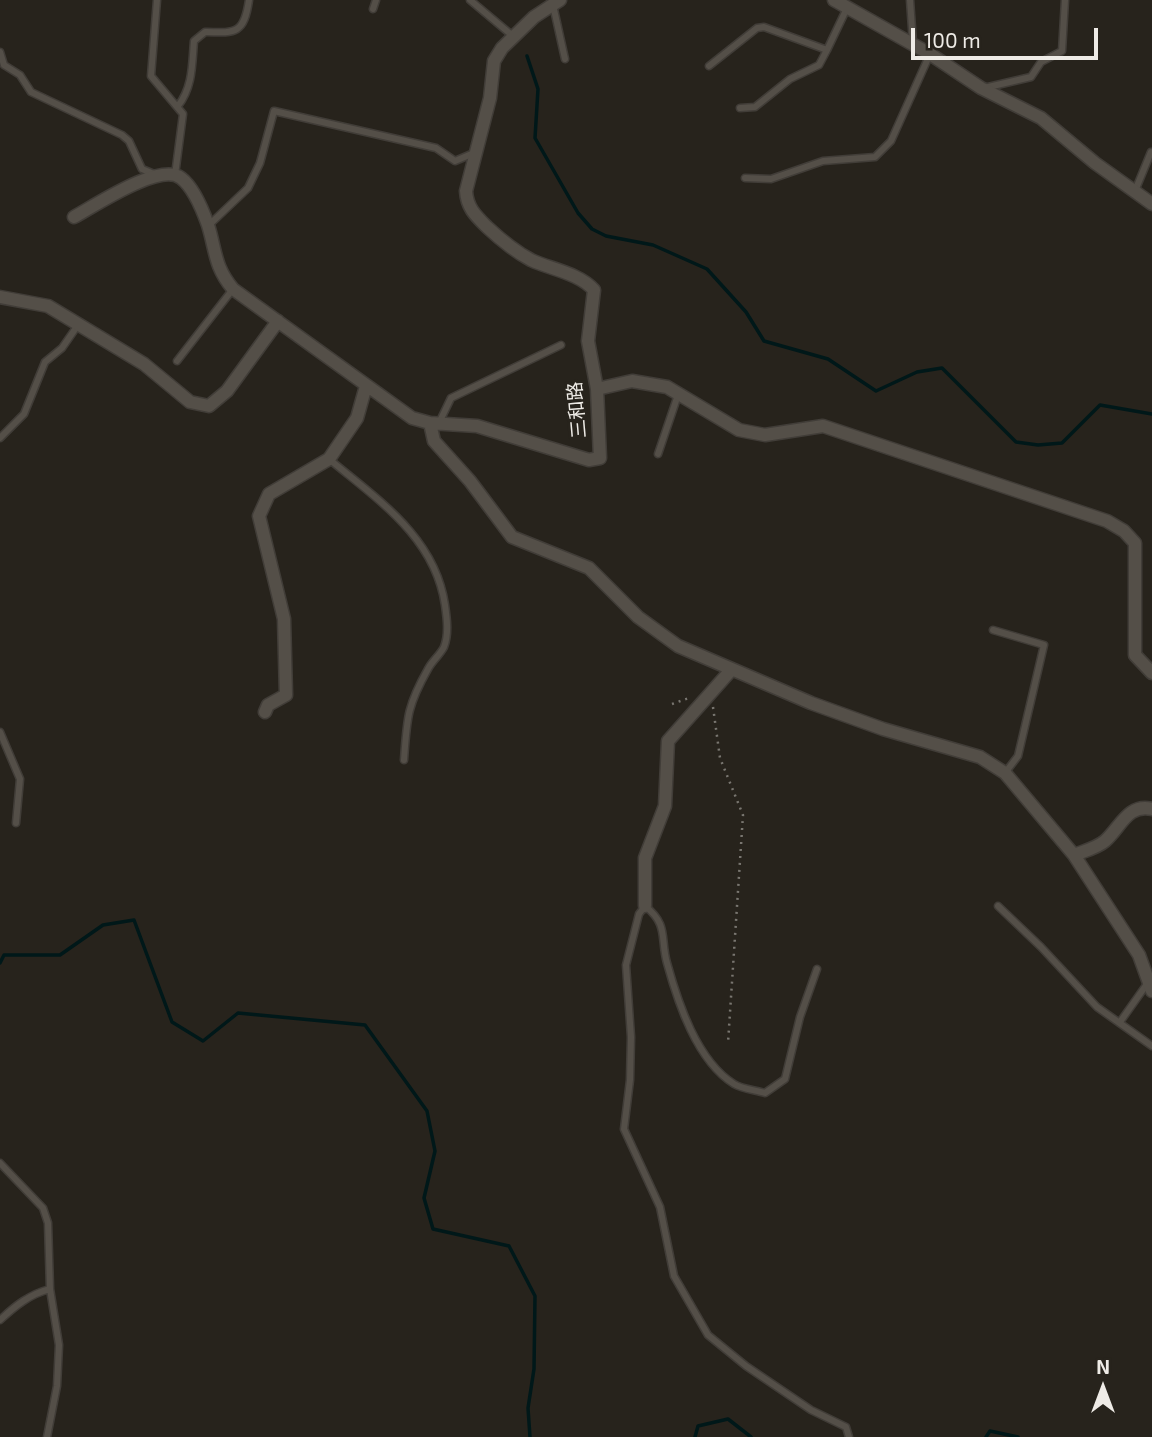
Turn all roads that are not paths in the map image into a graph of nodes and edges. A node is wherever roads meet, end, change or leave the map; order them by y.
1 (157, 0) edge
2 (249, 0) edge
3 (376, 0) edge
4 (470, 0) edge
5 (834, 0) edge
6 (910, 0) edge
7 (1065, 0) edge
8 (556, 2) edge
9 (847, 8) junction
10 (373, 9) dead end
11 (516, 38) junction
12 (913, 45) junction
13 (827, 50) junction
14 (0, 52) edge
15 (930, 54) junction
16 (565, 59) dead end
17 (709, 66) dead end
18 (981, 88) junction
19 (178, 106) junction
20 (740, 108) dead end
21 (1151, 152) edge
22 (474, 153) junction
23 (156, 175) junction
24 (175, 175) junction
25 (745, 178) dead end
26 (1135, 191) junction
27 (1152, 204) edge
28 (74, 217) dead end
29 (208, 226) junction
30 (233, 289) junction
31 (0, 297) edge
32 (278, 321) junction
33 (78, 325) junction
34 (561, 345) dead end
35 (177, 361) dead end
36 (366, 386) junction
37 (597, 389) junction
38 (679, 393) junction
39 (434, 423) junction
40 (0, 438) edge
41 (658, 454) dead end
42 (329, 459) junction
43 (993, 631) dead end
44 (732, 669) junction
45 (1152, 673) edge
46 (265, 712) dead end
47 (0, 733) edge
48 (404, 760) dead end
49 (1005, 773) junction
50 (1152, 809) edge
51 (16, 822) dead end
52 (1074, 855) junction
53 (645, 906) junction
54 (998, 906) dead end
55 (817, 969) dead end
56 (1149, 987) edge
57 (1120, 1022) junction
58 (1152, 1046) edge
59 (0, 1163) edge
60 (50, 1289) junction
61 (0, 1320) edge
62 (47, 1437) edge
63 (849, 1437) edge

1 - 19 lane
2 - 19 lane
3 - 10 lane
4 - 11 lane
5 - 9 street
6 - 12 lane
7 - 18 lane
8 - 11 street, 三和路
8 - 16 lane
9 - 12 street
9 - 13 lane
11 - 22 street, 三和路
12 - 15 street
13 - 17 lane
13 - 20 lane
14 - 23 lane
15 - 18 street
15 - 25 lane
18 - 26 street
19 - 24 lane
21 - 26 lane
22 - 29 lane
22 - 37 street, 三和路
23 - 24 street
23 - 28 street
24 - 29 street, 三和路
26 - 27 street
29 - 30 street, 三和路
30 - 32 street, 三和路
30 - 35 lane
31 - 33 street
32 - 33 street
32 - 36 street, 三和路
33 - 40 lane
34 - 39 lane
36 - 39 street, 三和路
36 - 42 street
37 - 38 street
37 - 39 street, 三和路
38 - 41 lane
38 - 45 street
39 - 44 street
42 - 46 street
42 - 48 lane
43 - 49 lane
44 - 49 street
44 - 53 street
47 - 51 lane
49 - 52 street
50 - 52 street
52 - 56 street
53 - 55 lane
53 - 63 lane
54 - 57 lane
56 - 57 lane
57 - 58 lane
59 - 60 lane
60 - 61 lane
60 - 62 lane

